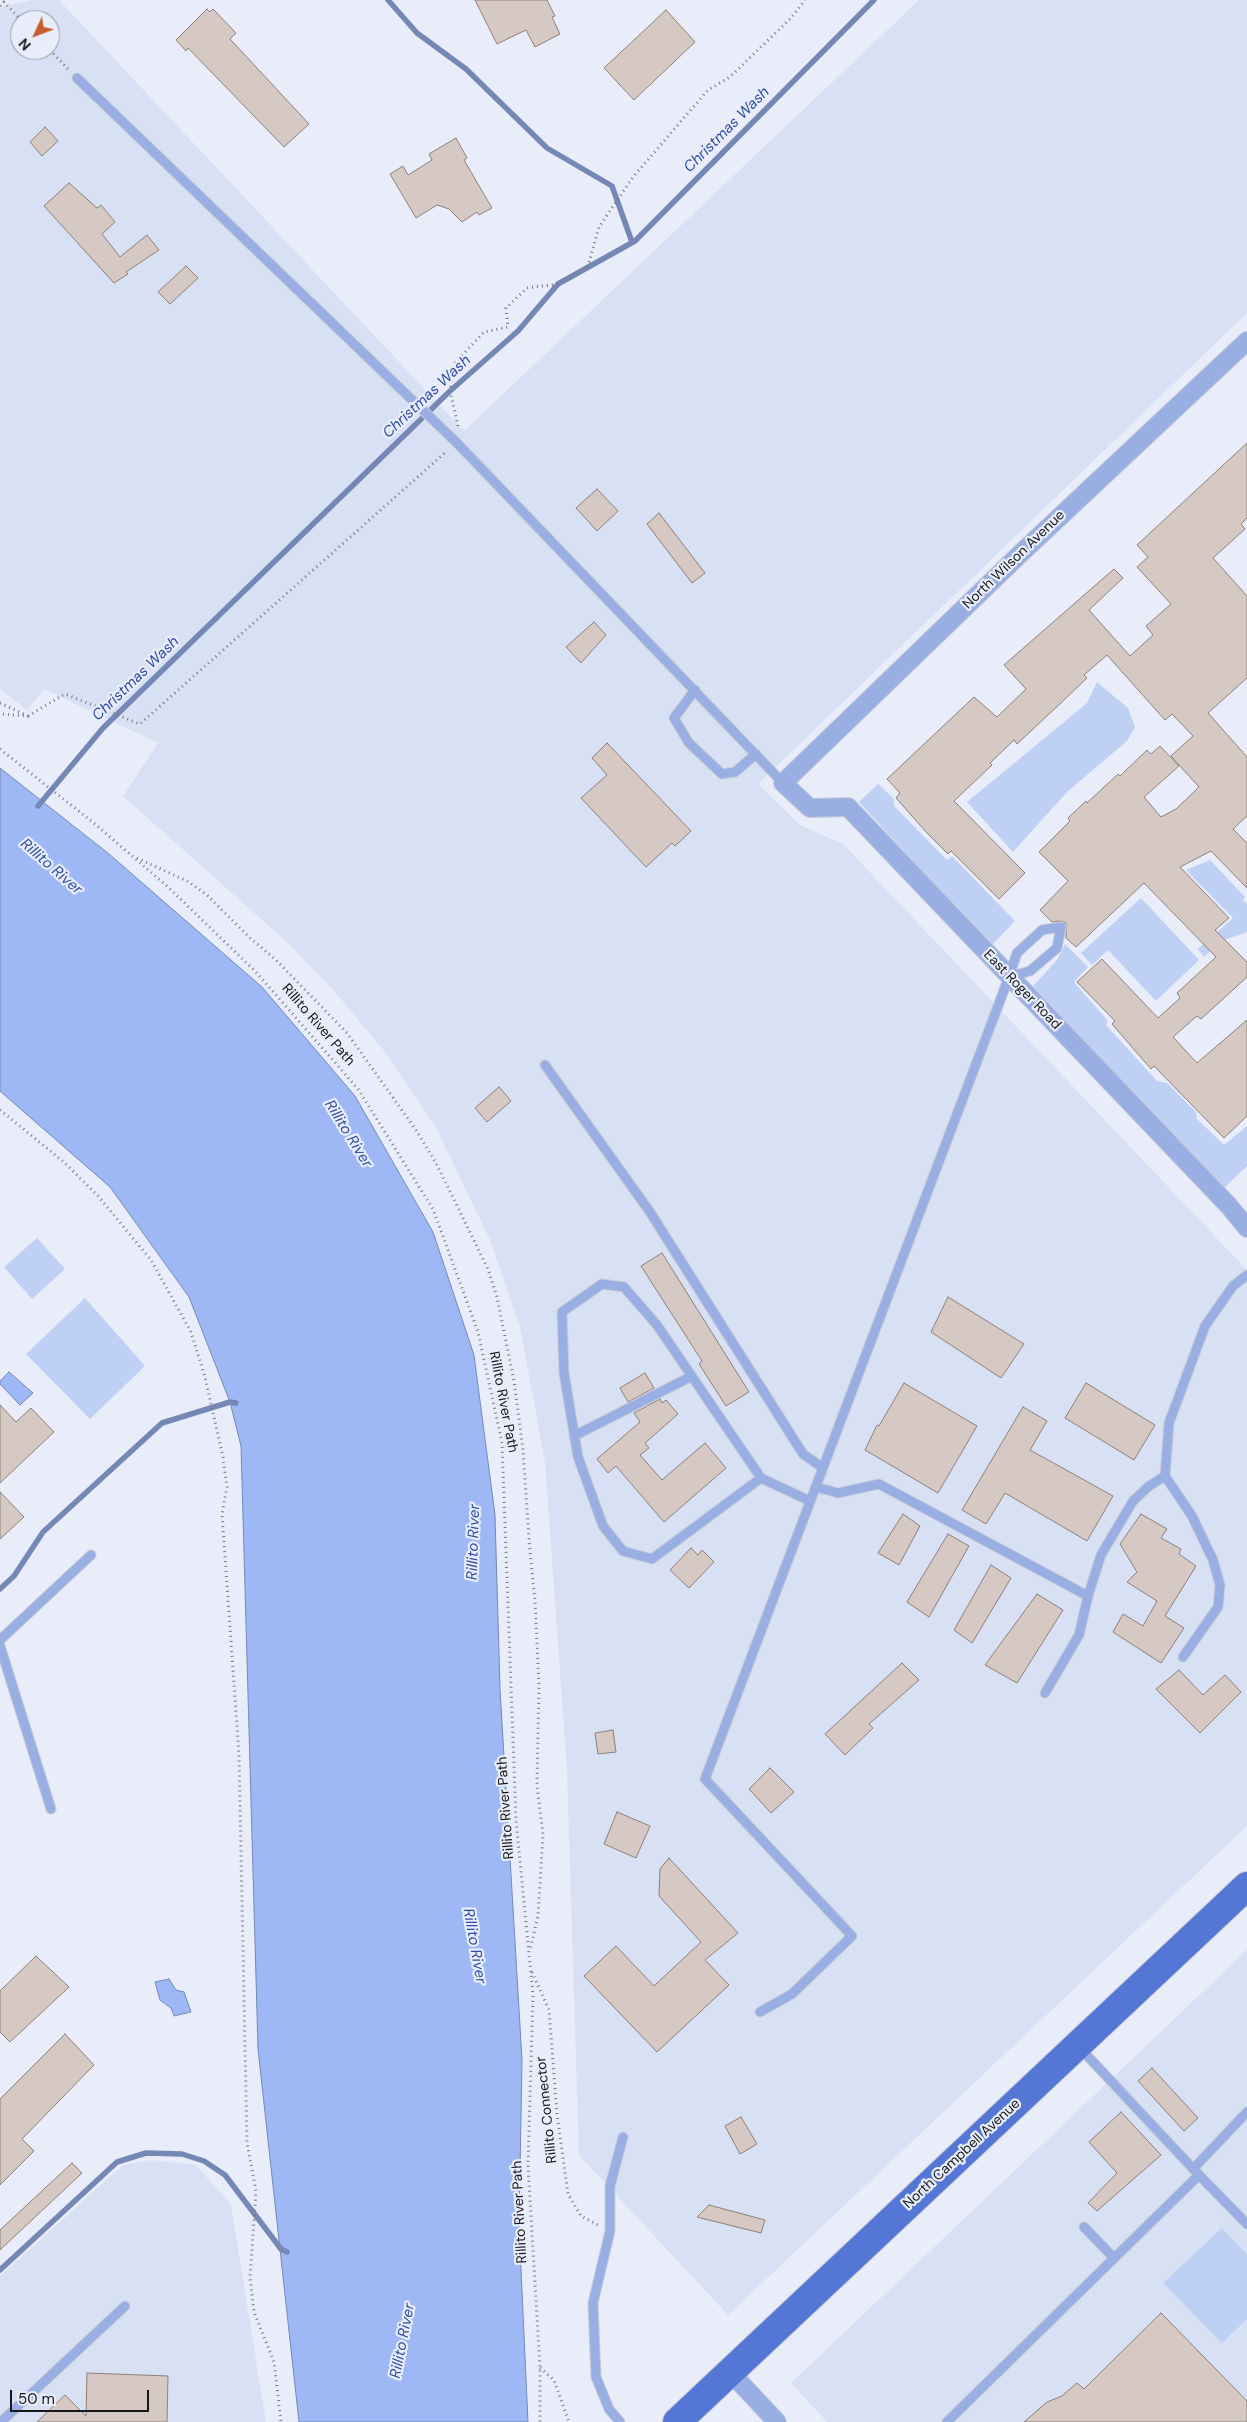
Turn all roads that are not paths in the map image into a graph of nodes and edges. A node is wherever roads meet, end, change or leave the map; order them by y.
1 (76, 78) road end
2 (1247, 341) edge
3 (695, 690) junction
4 (756, 754) junction
5 (783, 783) junction
6 (1009, 977) junction
7 (544, 1065) dead end
8 (1247, 1228) edge
9 (1247, 1275) edge
10 (692, 1376) junction
11 (574, 1436) junction
12 (823, 1468) junction
13 (1165, 1476) junction
14 (761, 1478) junction
15 (816, 1487) junction
16 (810, 1501) junction
17 (90, 1555) dead end
18 (1088, 1596) junction
19 (0, 1640) edge
20 (0, 1646) edge
21 (1183, 1657) dead end
22 (1046, 1693) dead end
23 (51, 1808) dead end
24 (1247, 1886) edge
25 (760, 2012) dead end
26 (1077, 2045) junction
27 (1247, 2112) edge
28 (623, 2137) dead end
29 (1196, 2172) junction
30 (1247, 2224) edge
31 (1084, 2227) dead end
32 (1114, 2258) junction
33 (124, 2306) dead end
34 (730, 2372) junction
35 (1, 2422) edge
36 (620, 2422) edge
37 (678, 2422) edge
38 (777, 2422) edge
39 (947, 2422) edge

1 - 3 lane
2 - 5 street, North Wilson Avenue
3 - 4 lane
3 - 4 lane
4 - 5 lane
5 - 6 street, East Roger Road
6 - 6 lane
6 - 8 street, East Roger Road
6 - 12 lane
7 - 12 lane
9 - 13 lane
10 - 11 lane
10 - 11 lane
10 - 14 lane
11 - 14 lane
12 - 15 lane
13 - 18 lane
13 - 21 lane
14 - 16 lane
15 - 16 lane
15 - 18 lane
16 - 25 lane
17 - 19 lane
18 - 22 lane
20 - 23 lane
24 - 26 main road, North Campbell Avenue
26 - 29 lane
26 - 34 main road, North Campbell Avenue
27 - 29 lane
28 - 36 lane
29 - 30 lane
29 - 32 lane
31 - 32 lane
32 - 39 lane
33 - 35 lane
34 - 37 main road, North Campbell Avenue
34 - 38 street

